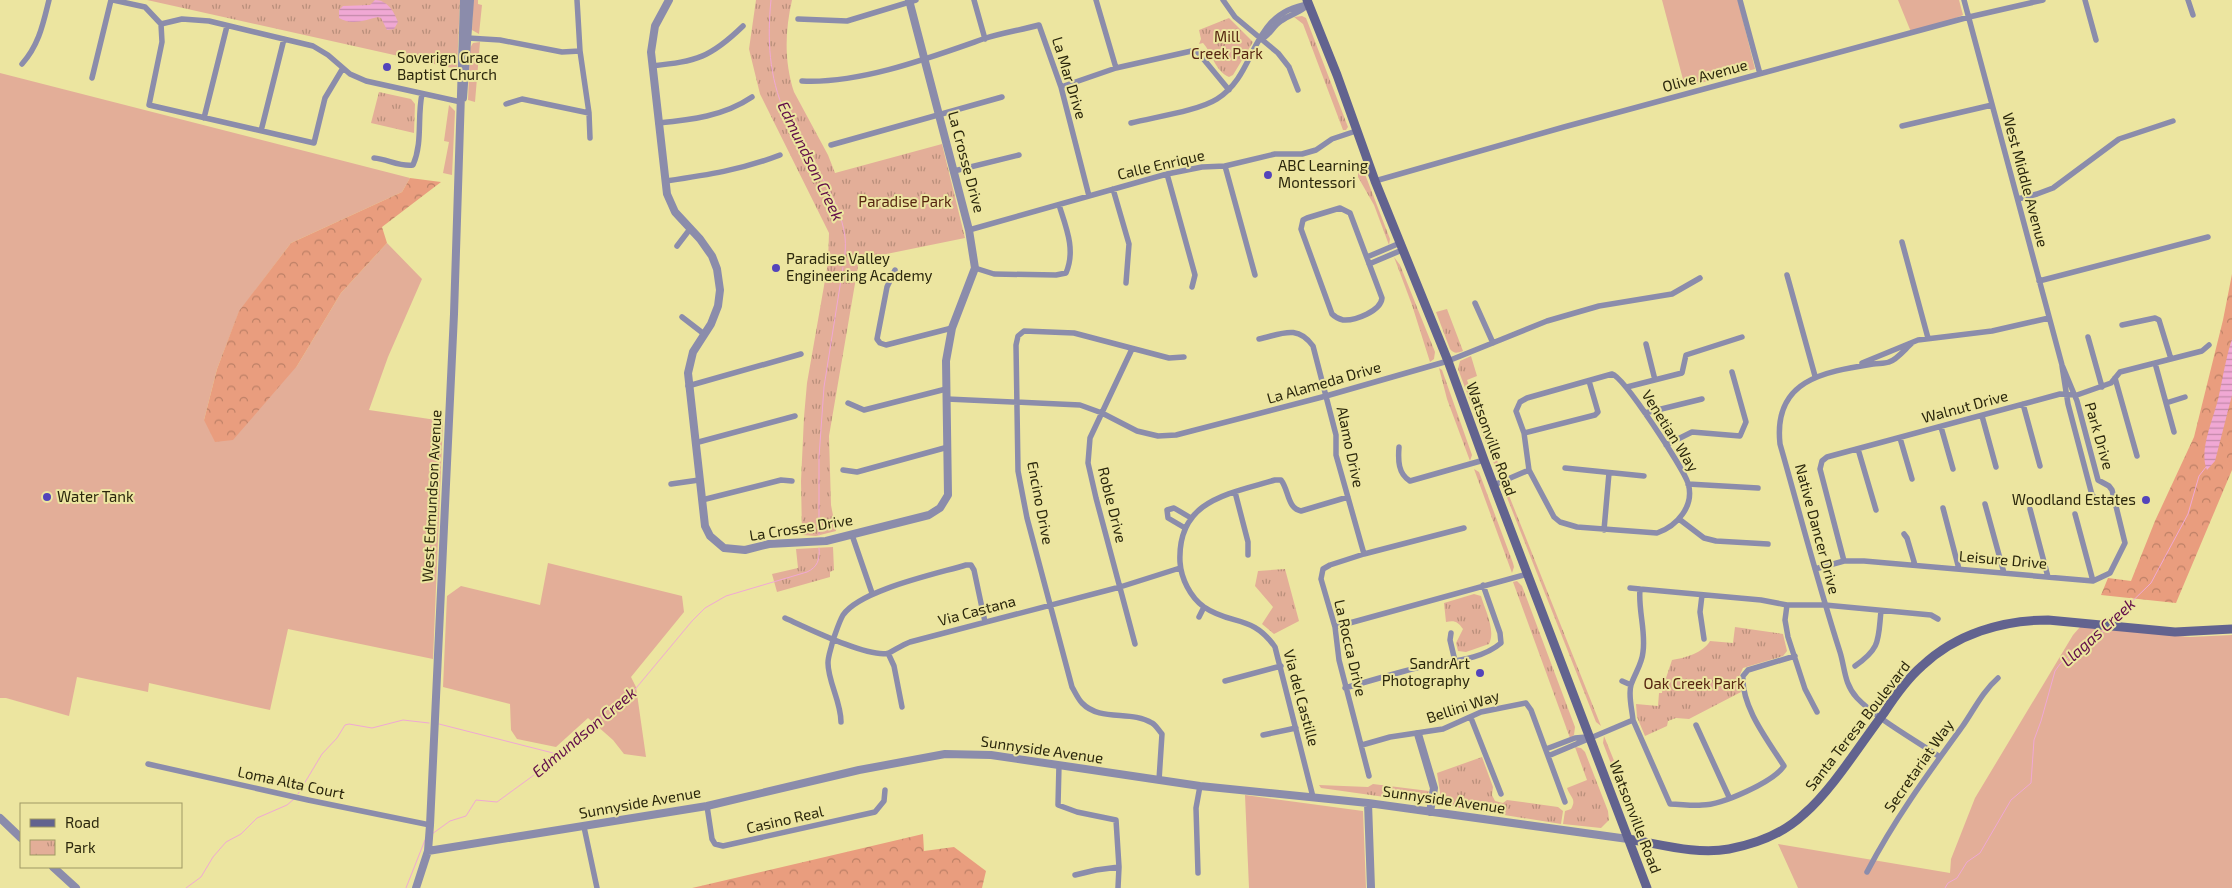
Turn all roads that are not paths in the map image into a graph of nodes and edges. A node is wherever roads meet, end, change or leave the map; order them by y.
1 (49, 0) edge
2 (112, 0) edge
3 (464, 0) edge
4 (470, 0) edge
5 (577, 0) edge
6 (669, 0) edge
7 (974, 0) edge
8 (1096, 0) edge
9 (1223, 0) edge
10 (1740, 0) edge
11 (1964, 0) edge
12 (2043, 0) edge
13 (2085, 0) edge
14 (2188, 0) edge
15 (911, 1) edge
16 (1308, 2) edge
17 (2193, 15) dead end
18 (1969, 18) junction
19 (798, 19) dead end
20 (462, 21) junction
21 (161, 24) junction
22 (227, 26) junction
23 (743, 26) dead end
24 (468, 38) junction
25 (284, 39) junction
26 (985, 39) junction
27 (1260, 40) junction
28 (2096, 40) dead end
29 (580, 51) junction
30 (925, 58) junction
31 (22, 64) dead end
32 (652, 66) junction
33 (343, 68) junction
34 (1116, 68) junction
35 (1760, 74) junction
36 (92, 78) dead end
37 (802, 81) dead end
38 (1061, 87) junction
39 (1229, 90) junction
40 (1298, 90) dead end
41 (422, 94) junction
42 (752, 97) dead end
43 (1002, 97) dead end
44 (462, 102) junction
45 (506, 104) dead end
46 (1992, 105) junction
47 (589, 113) junction
48 (939, 114) junction
49 (204, 118) junction
50 (2173, 121) dead end
51 (1131, 122) dead end
52 (658, 123) junction
53 (1902, 126) dead end
54 (261, 131) junction
55 (1356, 131) junction
56 (590, 138) dead end
57 (831, 145) dead end
58 (780, 155) dead end
59 (1019, 155) dead end
60 (374, 158) dead end
61 (1225, 166) junction
62 (954, 171) junction
63 (1167, 174) junction
64 (666, 181) junction
65 (1375, 181) junction
66 (1113, 189) junction
67 (1089, 196) junction
68 (2018, 199) junction
69 (1059, 204) junction
70 (690, 229) junction
71 (969, 230) junction
72 (2208, 237) dead end
73 (1902, 242) dead end
74 (677, 246) dead end
75 (1401, 247) junction
76 (1367, 257) junction
77 (1370, 264) junction
78 (975, 268) junction
79 (896, 270) dead end
80 (1255, 275) dead end
81 (1787, 275) dead end
82 (1700, 278) dead end
83 (2039, 281) junction
84 (1126, 283) dead end
85 (1192, 286) dead end
86 (1475, 303) dead end
87 (682, 318) dead end
88 (2049, 318) junction
89 (2122, 325) dead end
90 (952, 328) junction
91 (704, 334) junction
92 (1742, 337) dead end
93 (2088, 337) dead end
94 (1928, 338) junction
95 (1259, 339) dead end
96 (1493, 343) junction
97 (1646, 344) dead end
98 (2209, 346) dead end
99 (1132, 349) junction
100 (801, 354) dead end
101 (1184, 357) dead end
102 (2171, 359) junction
103 (1448, 361) junction
104 (2155, 363) junction
105 (2062, 365) joint
106 (1732, 372) dead end
107 (1815, 376) junction
108 (2115, 378) junction
109 (1655, 380) junction
110 (1589, 381) junction
111 (688, 386) junction
112 (1627, 387) junction
113 (2102, 387) junction
114 (946, 388) junction
115 (2070, 395) junction
116 (1326, 396) junction
117 (2185, 397) dead end
118 (947, 399) junction
119 (1702, 399) dead end
120 (1017, 402) junction
121 (848, 403) dead end
122 (2166, 403) junction
123 (2023, 404) junction
124 (1102, 413) junction
125 (1644, 413) junction
126 (795, 416) dead end
127 (1982, 416) junction
128 (1941, 427) junction
129 (1524, 432) junction
130 (2174, 432) dead end
131 (1900, 438) junction
132 (695, 443) junction
133 (1666, 445) junction
134 (1399, 447) dead end
135 (948, 448) junction
136 (1858, 449) junction
137 (2137, 456) dead end
138 (1484, 460) junction
139 (2040, 466) dead end
140 (1996, 467) dead end
141 (1565, 468) dead end
142 (1953, 469) dead end
143 (843, 470) dead end
144 (1529, 470) junction
145 (1609, 473) junction
146 (1644, 476) dead end
147 (1912, 479) dead end
148 (699, 480) junction
149 (792, 481) dead end
150 (671, 484) dead end
151 (1688, 484) junction
152 (1494, 485) junction
153 (1758, 488) dead end
154 (1235, 492) junction
155 (1348, 497) junction
156 (702, 500) junction
157 (2114, 500) junction
158 (1985, 504) dead end
159 (1943, 508) dead end
160 (2030, 509) dead end
161 (1876, 510) dead end
162 (2075, 514) dead end
163 (1191, 518) junction
164 (1679, 519) junction
165 (1185, 528) junction
166 (1464, 528) dead end
167 (1604, 530) junction
168 (1904, 534) dead end
169 (852, 535) junction
170 (1768, 544) dead end
171 (1364, 554) junction
172 (1248, 555) dead end
173 (1844, 561) junction
174 (1915, 565) junction
175 (1180, 568) junction
176 (1815, 569) junction
177 (1959, 569) junction
178 (2004, 573) junction
179 (1527, 574) junction
180 (2048, 577) junction
181 (2093, 581) junction
182 (1484, 585) junction
183 (1120, 587) junction
184 (1630, 588) dead end
185 (1640, 589) junction
186 (872, 594) junction
187 (1702, 595) junction
188 (1051, 605) junction
189 (1787, 605) junction
190 (1825, 605) junction
191 (1204, 607) junction
192 (1882, 611) junction
193 (1199, 617) dead end
194 (785, 618) dead end
195 (1938, 619) dead end
196 (985, 622) junction
197 (1335, 627) junction
198 (2232, 629) edge
199 (1451, 633) dead end
200 (833, 639) junction
201 (1704, 640) dead end
202 (1135, 644) dead end
203 (888, 653) junction
204 (1795, 656) junction
205 (1456, 661) junction
206 (1281, 666) junction
207 (1856, 666) dead end
208 (1998, 678) dead end
209 (1225, 681) dead end
210 (1622, 681) dead end
211 (1631, 686) junction
212 (1345, 688) junction
213 (902, 707) dead end
214 (1817, 712) dead end
215 (1881, 717) junction
216 (1471, 718) junction
217 (1633, 720) junction
218 (841, 722) dead end
219 (1696, 725) dead end
220 (1296, 728) junction
221 (1418, 734) junction
222 (1263, 735) dead end
223 (1589, 737) junction
224 (1362, 745) junction
225 (1546, 749) junction
226 (1548, 756) junction
227 (1940, 757) junction
228 (148, 764) dead end
229 (1059, 765) junction
230 (1369, 776) dead end
231 (1159, 780) junction
232 (1200, 786) junction
233 (885, 790) dead end
234 (1501, 794) dead end
235 (1313, 797) junction
236 (1729, 798) junction
237 (1565, 802) dead end
238 (1368, 803) junction
239 (707, 806) junction
240 (1430, 812) junction
241 (0, 818) edge
242 (430, 825) junction
243 (584, 826) junction
244 (20, 837) edge
245 (1628, 839) junction
246 (428, 851) junction
247 (53, 868) edge
248 (1120, 868) junction
249 (1867, 872) dead end
250 (1198, 873) dead end
251 (1075, 875) dead end
252 (76, 888) edge
253 (416, 888) edge
254 (597, 888) edge
255 (1118, 888) edge
256 (1370, 888) edge
257 (1647, 888) edge

1 - 31 street
2 - 21 street
2 - 36 street
3 - 20 street, West Edmundson Avenue
4 - 24 street, West Edmundson Avenue
5 - 29 street
6 - 32 street, La Crosse Drive
7 - 26 street
8 - 34 street
9 - 27 street
10 - 35 street
11 - 18 street, West Middle Avenue
12 - 18 street, Olive Avenue
13 - 28 street
14 - 17 street
15 - 19 street
15 - 30 street, La Crosse Drive
16 - 27 street
16 - 55 main road, Watsonville Road
18 - 35 street, Olive Avenue
18 - 46 street, West Middle Avenue
20 - 24 street
20 - 44 street, West Edmundson Avenue
21 - 22 street
21 - 49 street
22 - 25 street
22 - 49 street
23 - 32 street
24 - 29 street
24 - 44 street, West Edmundson Avenue
25 - 33 street
25 - 54 street
26 - 30 street, La Mar Drive
26 - 38 street, La Mar Drive
27 - 39 street
27 - 40 street
29 - 47 street
30 - 37 street, La Mar Drive
30 - 48 street, La Crosse Drive
32 - 52 street, La Crosse Drive
33 - 41 street
33 - 54 street
34 - 38 street
34 - 39 street
35 - 65 street, Olive Avenue
38 - 67 street, La Mar Drive
39 - 51 street
41 - 44 street
41 - 60 street
42 - 52 street
43 - 48 street
44 - 242 street, West Edmundson Avenue
45 - 47 street
46 - 53 street
46 - 68 street, West Middle Avenue
47 - 56 street
48 - 57 street
48 - 62 street, La Crosse Drive
49 - 54 street
50 - 68 street
52 - 64 street, La Crosse Drive
55 - 61 street, Calle Enrique
55 - 65 main road, Watsonville Road
58 - 64 street
59 - 62 street
61 - 63 street, Calle Enrique
61 - 80 street
62 - 71 street, La Crosse Drive
63 - 66 street, Calle Enrique
63 - 85 street
64 - 70 street, La Crosse Drive
65 - 75 main road, Watsonville Road
66 - 67 street, Calle Enrique
66 - 84 street
67 - 69 street, Calle Enrique
68 - 83 street, West Middle Avenue
69 - 71 street, Calle Enrique
69 - 78 street
70 - 74 street
70 - 91 street, La Crosse Drive
71 - 78 street, La Crosse Drive
72 - 83 street
73 - 94 street
75 - 76 street
75 - 77 street
75 - 103 main road, Watsonville Road
76 - 77 street
76 - 77 street
78 - 90 street, La Crosse Drive
79 - 90 street
81 - 107 street
82 - 96 street, La Alameda Drive
83 - 88 street, West Middle Avenue
86 - 96 street
87 - 91 street
88 - 94 street, Native Dancer Drive
88 - 105 street, West Middle Avenue
89 - 102 street
90 - 114 street, La Crosse Drive
91 - 111 street, La Crosse Drive
92 - 109 street
93 - 113 street
94 - 107 street, Native Dancer Drive
95 - 116 street, Alamo Drive
96 - 103 street, La Alameda Drive
97 - 109 street
98 - 102 street, Walnut Drive
99 - 101 street, Encino Drive
99 - 120 street, Encino Drive
99 - 124 street, Roble Drive
100 - 111 street
102 - 104 street, Walnut Drive
103 - 116 street, La Alameda Drive
103 - 138 main road, Watsonville Road
104 - 108 street, Walnut Drive
104 - 122 street
105 - 115 street, Park Drive
106 - 133 street
107 - 176 street, Native Dancer Drive
108 - 113 street, Walnut Drive
108 - 137 street
109 - 112 street
110 - 112 street, Venetian Way
110 - 129 street, Venetian Way
110 - 129 street
111 - 132 street, La Crosse Drive
112 - 125 street, Venetian Way
113 - 115 street, Walnut Drive
114 - 118 street, La Crosse Drive
114 - 121 street
115 - 123 street, Walnut Drive
115 - 157 street, Park Drive
115 - 157 street, Park Drive
116 - 124 street, La Alameda Drive
116 - 155 street, Alamo Drive
117 - 122 street
118 - 120 street, La Alameda Drive
118 - 135 street, La Crosse Drive
119 - 125 street
120 - 124 street, La Alameda Drive
120 - 188 street, Encino Drive
122 - 130 street
123 - 127 street, Walnut Drive
123 - 139 street
124 - 183 street, Roble Drive
125 - 133 street, Venetian Way
126 - 132 street
127 - 128 street, Walnut Drive
127 - 140 street
128 - 131 street, Walnut Drive
128 - 142 street
129 - 144 street, Venetian Way
131 - 136 street, Walnut Drive
131 - 147 street
132 - 148 street, La Crosse Drive
133 - 151 street, Venetian Way
134 - 138 street
135 - 143 street
135 - 169 street, La Crosse Drive
136 - 161 street
136 - 173 street, Walnut Drive
138 - 152 main road, Watsonville Road
141 - 145 street
144 - 152 street
144 - 167 street, Venetian Way
145 - 146 street
145 - 167 street
148 - 150 street
148 - 156 street, La Crosse Drive
149 - 156 street
151 - 153 street
151 - 164 street, Venetian Way
152 - 179 main road, Watsonville Road
154 - 155 street, Via del Castille
154 - 163 street, Via del Castille
154 - 172 street
155 - 171 street, Alamo Drive
156 - 169 street, La Crosse Drive
157 - 181 street
158 - 178 street
159 - 177 street
160 - 180 street
162 - 181 street
163 - 165 street, Via del Castille
163 - 165 street
164 - 167 street, Venetian Way
164 - 170 street
165 - 175 street, Via del Castille
166 - 171 street
168 - 174 street
169 - 186 street
171 - 197 street, La Rocca Drive
173 - 174 street, Leisure Drive
173 - 176 street, Leisure Drive
174 - 177 street, Leisure Drive
175 - 183 street, Via Castana
175 - 191 street, Via del Castille
176 - 190 street, Native Dancer Drive
177 - 178 street, Leisure Drive
178 - 180 street, Leisure Drive
179 - 182 street
179 - 223 main road, Watsonville Road
180 - 181 street, Leisure Drive
182 - 197 street
182 - 205 street
183 - 188 street, Via Castana
183 - 202 street, Roble Drive
184 - 185 street
185 - 187 street
185 - 211 street
186 - 196 street
186 - 200 street
187 - 189 street
187 - 201 street
188 - 196 street, Via Castana
188 - 231 street, Encino Drive
189 - 190 street
189 - 204 street
190 - 192 street
190 - 215 street, Native Dancer Drive
191 - 193 street
191 - 206 street, Via del Castille
192 - 195 street
192 - 207 street
194 - 200 street
196 - 203 street, Via Castana
197 - 212 street, La Rocca Drive
198 - 215 main road, Santa Teresa Boulevard
199 - 205 street
200 - 203 street
200 - 218 street
203 - 213 street
204 - 214 street
204 - 236 street
205 - 212 street
206 - 209 street
206 - 220 street, Via del Castille
208 - 227 street, Secretariat Way
210 - 211 street
211 - 217 street
212 - 224 street, La Rocca Drive
215 - 227 street, Native Dancer Drive
215 - 245 main road, Santa Teresa Boulevard
216 - 221 street, Bellini Way
216 - 225 street, Bellini Way
216 - 234 street
217 - 223 street
217 - 236 street
219 - 236 street
220 - 222 street
220 - 235 street, Via del Castille
221 - 224 street, Bellini Way
221 - 240 street
223 - 225 street
223 - 226 street
223 - 245 main road, Watsonville Road
224 - 230 street, La Rocca Drive
225 - 226 street, Bellini Way
226 - 237 street, Bellini Way
227 - 249 street, Secretariat Way
228 - 242 street, Loma Alta Court
229 - 231 street, Sunnyside Avenue
229 - 239 street, Sunnyside Avenue
229 - 248 street
231 - 232 street, Sunnyside Avenue
232 - 235 street, Sunnyside Avenue
232 - 250 street
233 - 239 street, Casino Real
235 - 238 street, Sunnyside Avenue
238 - 240 street, Sunnyside Avenue
238 - 256 street
239 - 243 street, Sunnyside Avenue
240 - 245 street, Sunnyside Avenue
241 - 244 street
242 - 246 street, West Edmundson Avenue
243 - 246 street, Sunnyside Avenue
243 - 254 street
245 - 257 main road, Watsonville Road
246 - 253 street, West Edmundson Avenue
247 - 252 street
248 - 251 street
248 - 255 street

